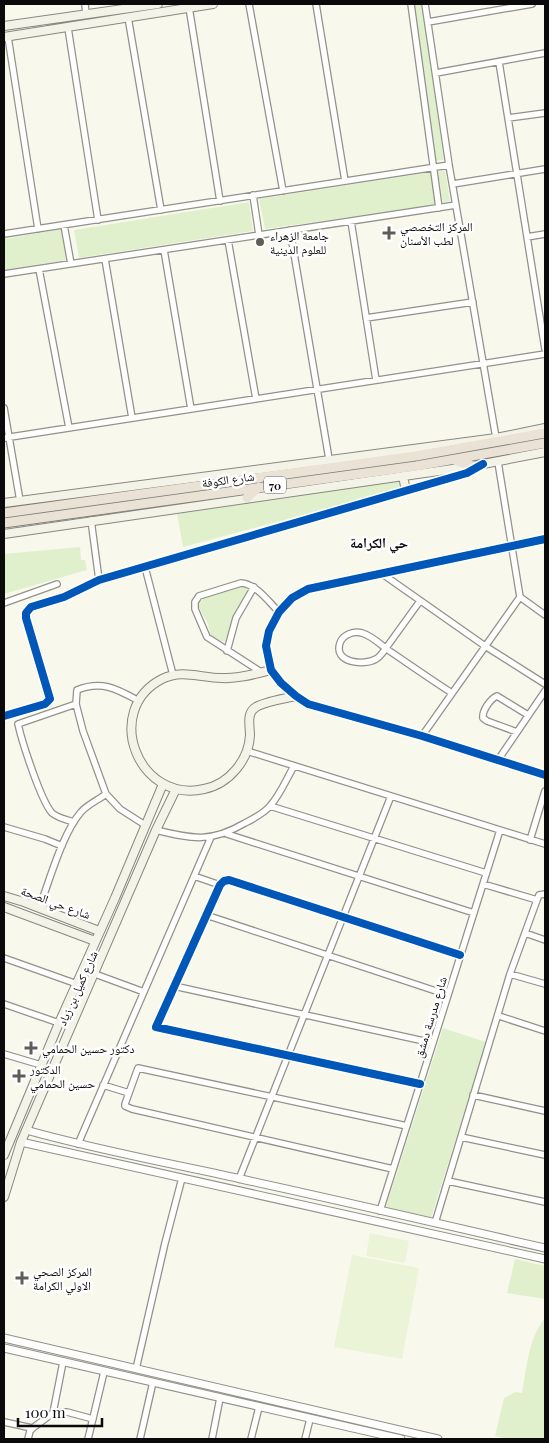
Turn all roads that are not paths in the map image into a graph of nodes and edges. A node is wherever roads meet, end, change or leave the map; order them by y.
1 (85, 4) edge
2 (149, 4) edge
3 (158, 4) edge
4 (213, 4) edge
5 (249, 4) edge
6 (316, 4) edge
7 (411, 4) edge
8 (426, 4) edge
9 (532, 4) edge
10 (189, 7) junction
11 (86, 14) junction
12 (128, 17) junction
13 (44, 20) junction
14 (30, 22) junction
15 (428, 22) junction
16 (4, 26) edge
17 (68, 28) junction
18 (47, 30) junction
19 (32, 32) junction
20 (6, 37) edge
21 (545, 53) edge
22 (499, 62) junction
23 (436, 73) junction
24 (545, 113) edge
25 (508, 118) junction
26 (449, 165) junction
27 (432, 168) junction
28 (545, 169) edge
29 (517, 173) junction
30 (346, 181) junction
31 (453, 184) junction
32 (283, 191) junction
33 (253, 196) junction
34 (220, 201) junction
35 (456, 205) junction
36 (439, 208) junction
37 (161, 210) junction
38 (98, 220) junction
39 (351, 221) junction
40 (64, 225) junction
41 (38, 229) junction
42 (290, 230) junction
43 (4, 234) edge
44 (545, 234) edge
45 (259, 235) junction
46 (527, 237) junction
47 (228, 240) junction
48 (164, 250) junction
49 (105, 259) junction
50 (71, 264) junction
51 (39, 269) junction
52 (4, 274) edge
53 (545, 295) edge
54 (537, 297) junction
55 (473, 302) junction
56 (366, 318) junction
57 (545, 349) edge
58 (545, 354) edge
59 (483, 364) junction
60 (376, 380) junction
61 (316, 390) junction
62 (256, 399) junction
63 (4, 408) edge
64 (191, 409) junction
65 (132, 418) junction
66 (69, 428) junction
67 (545, 428) edge
68 (545, 433) edge
69 (6, 438) edge
70 (496, 438) junction
71 (545, 443) edge
72 (400, 450) junction
73 (545, 452) edge
74 (416, 456) junction
75 (329, 459) junction
76 (451, 460) junction
77 (498, 462) junction
78 (483, 464) junction
79 (473, 466) junction
80 (259, 473) junction
81 (403, 476) junction
82 (259, 487) junction
83 (406, 491) junction
84 (247, 498) junction
85 (20, 501) junction
86 (4, 503) edge
87 (4, 513) edge
88 (92, 520) junction
89 (4, 523) edge
90 (4, 534) edge
91 (545, 539) edge
92 (513, 546) junction
93 (145, 567) junction
94 (381, 573) junction
95 (99, 580) junction
96 (57, 584) dead end
97 (254, 587) junction
98 (520, 597) junction
99 (420, 601) junction
100 (4, 603) edge
101 (278, 612) junction
102 (545, 615) edge
103 (485, 646) junction
104 (386, 648) junction
105 (227, 651) junction
106 (270, 670) junction
107 (261, 672) junction
108 (173, 675) junction
109 (545, 684) edge
110 (545, 691) edge
111 (452, 693) junction
112 (296, 696) junction
113 (139, 701) junction
114 (76, 704) junction
115 (528, 715) junction
116 (4, 716) edge
117 (517, 732) junction
118 (422, 736) junction
119 (247, 751) junction
120 (498, 760) junction
121 (294, 766) junction
122 (545, 775) edge
123 (163, 784) junction
124 (176, 789) junction
125 (545, 791) edge
126 (106, 794) junction
127 (391, 796) junction
128 (270, 806) junction
129 (74, 822) junction
130 (145, 825) junction
131 (4, 827) edge
132 (156, 830) junction
133 (500, 830) junction
134 (227, 834) junction
135 (211, 837) junction
136 (374, 839) junction
137 (530, 840) junction
138 (545, 844) edge
139 (62, 846) junction
140 (486, 874) junction
141 (194, 876) junction
142 (358, 878) junction
143 (122, 880) junction
144 (483, 884) junction
145 (220, 885) junction
146 (133, 886) junction
147 (545, 894) edge
148 (6, 897) edge
149 (114, 898) junction
150 (536, 900) junction
151 (24, 902) junction
152 (125, 905) junction
153 (4, 907) edge
154 (39, 908) junction
155 (20, 912) junction
156 (474, 914) junction
157 (206, 915) junction
158 (343, 918) junction
159 (100, 930) junction
160 (525, 933) junction
161 (545, 940) edge
162 (94, 941) junction
163 (328, 955) junction
164 (460, 955) junction
165 (4, 958) edge
166 (95, 974) junction
167 (510, 974) junction
168 (76, 984) junction
169 (545, 984) edge
170 (174, 986) junction
171 (144, 992) junction
172 (448, 995) junction
173 (4, 1004) edge
174 (304, 1015) junction
175 (499, 1016) junction
176 (59, 1023) junction
177 (545, 1030) edge
178 (433, 1043) junction
179 (4, 1054) edge
180 (288, 1056) junction
181 (41, 1065) junction
182 (420, 1084) junction
183 (103, 1085) junction
184 (129, 1093) junction
185 (473, 1095) junction
186 (272, 1097) junction
187 (545, 1111) edge
188 (407, 1126) junction
189 (26, 1130) junction
190 (462, 1137) junction
191 (255, 1138) junction
192 (21, 1142) junction
193 (78, 1144) junction
194 (4, 1155) edge
195 (545, 1155) edge
196 (184, 1168) junction
197 (393, 1169) junction
198 (182, 1178) junction
199 (239, 1179) junction
200 (6, 1181) edge
201 (448, 1181) junction
202 (4, 1197) edge
203 (545, 1202) edge
204 (380, 1211) junction
205 (435, 1223) junction
206 (512, 1241) junction
207 (528, 1244) junction
208 (545, 1248) edge
209 (508, 1251) junction
210 (525, 1254) junction
211 (545, 1259) edge
212 (4, 1338) edge
213 (4, 1348) edge
214 (63, 1362) junction
215 (136, 1369) junction
216 (104, 1372) junction
217 (153, 1382) junction
218 (220, 1398) junction
219 (279, 1402) junction
220 (294, 1406) junction
221 (259, 1407) junction
222 (278, 1412) junction
223 (53, 1413) junction
224 (292, 1415) junction
225 (93, 1419) junction
226 (310, 1419) junction
227 (4, 1422) edge
228 (380, 1426) junction
229 (32, 1428) junction
230 (396, 1429) junction
231 (379, 1434) junction
232 (28, 1439) edge
233 (88, 1439) edge
234 (140, 1439) edge
235 (212, 1439) edge
236 (251, 1439) edge
237 (306, 1439) edge
238 (398, 1439) edge
239 (438, 1439) edge

1 - 11 street
2 - 3 main road
2 - 11 main road
4 - 10 main road
5 - 32 street
6 - 30 street
7 - 27 street
8 - 15 street
9 - 15 street
10 - 12 main road
10 - 34 street
11 - 13 main road
12 - 17 main road
12 - 37 street
13 - 14 main road
13 - 18 main road
14 - 16 main road
14 - 19 main road
15 - 23 street
17 - 18 main road
17 - 38 street
18 - 19 main road
19 - 20 main road
20 - 41 street
21 - 22 street
22 - 23 street
22 - 25 street
23 - 26 street
24 - 25 street
25 - 29 street
26 - 27 street
26 - 31 street
27 - 30 street
27 - 36 street
28 - 29 street
29 - 31 street
29 - 46 street
30 - 32 street
31 - 35 street
32 - 33 street
33 - 34 street
33 - 45 street
34 - 37 street
35 - 36 street
35 - 55 street
36 - 39 street
37 - 38 street
38 - 40 street
39 - 42 street
39 - 56 street
40 - 41 street
40 - 50 street
41 - 43 street
42 - 45 street
42 - 61 street
44 - 46 street
45 - 47 street
46 - 54 street
47 - 48 street
47 - 62 street
48 - 49 street
48 - 64 street
49 - 50 street
49 - 65 street
50 - 51 street
51 - 52 street
51 - 66 street
53 - 54 street
54 - 57 street
55 - 56 street
55 - 59 street
56 - 60 street
58 - 59 street
59 - 60 street
59 - 70 street
60 - 61 street
61 - 62 street
61 - 75 street
62 - 64 street
63 - 69 street
64 - 65 street
65 - 66 street
66 - 69 street
67 - 70 main road
68 - 74 highway, شارع الكوفة / 70
69 - 85 street
70 - 72 main road
71 - 76 highway, شارع الكوفة / 70
72 - 74 highway
72 - 75 main road
73 - 77 main road
74 - 80 highway, شارع الكوفة / 70
75 - 80 main road
76 - 79 highway
76 - 82 highway, شارع الكوفة / 70
77 - 78 main road
77 - 92 street
78 - 79 main road
78 - 83 street
79 - 81 main road
80 - 85 main road
80 - 87 highway, شارع الكوفة / 70
81 - 83 main road
81 - 84 main road
82 - 84 highway
82 - 89 highway, شارع الكوفة / 70
83 - 93 street
84 - 88 main road
85 - 86 main road
88 - 90 main road
88 - 95 street
91 - 92 street
92 - 94 street
92 - 98 street
93 - 95 street
93 - 108 street
94 - 99 street
94 - 101 street
95 - 116 street
96 - 100 street
97 - 101 street
97 - 105 street
97 - 105 street
98 - 102 street
98 - 103 street
99 - 103 street
99 - 104 street
101 - 106 street
103 - 109 street
103 - 111 street
104 - 104 street
104 - 111 street
105 - 107 street
106 - 107 main road
106 - 112 street
107 - 108 main road
108 - 113 main road
110 - 115 street
111 - 118 street
112 - 118 street
112 - 119 main road
113 - 114 street
113 - 123 main road
114 - 126 street
114 - 129 street
115 - 117 street
115 - 117 street
117 - 120 street
118 - 120 street
119 - 121 street
119 - 124 main road
120 - 122 street
121 - 127 street
121 - 128 street
123 - 124 main road
123 - 130 main road, شارع كميل بن زياد
124 - 132 main road, شارع كميل بن زياد
125 - 137 street
126 - 129 street
126 - 130 street
127 - 133 street
127 - 136 street
128 - 134 street
128 - 136 street
129 - 139 street
130 - 143 main road, شارع كميل بن زياد
131 - 139 street
132 - 135 street
132 - 146 main road, شارع كميل بن زياد
133 - 137 street
133 - 140 street, شارع مدرسة دمشق
134 - 135 street
134 - 142 street
135 - 141 street
136 - 140 street
136 - 142 street
137 - 138 street
139 - 154 street
140 - 144 street, شارع مدرسة دمشق
141 - 145 street
141 - 171 street
142 - 156 street
142 - 158 street
143 - 146 main road
143 - 149 main road, شارع كميل بن زياد
144 - 150 street
144 - 156 street, شارع مدرسة دمشق
145 - 157 street
145 - 158 street
146 - 152 main road, شارع كميل بن زياد
147 - 150 street
148 - 151 main road, شارع حي الصحة
148 - 153 main road
149 - 152 main road
149 - 159 main road, شارع كميل بن زياد
150 - 160 street
151 - 154 main road, شارع حي الصحة
151 - 155 main road
152 - 166 main road, شارع كميل بن زياد
153 - 155 main road, شارع حي الصحة
154 - 159 main road, شارع حي الصحة
155 - 162 main road, شارع حي الصحة
156 - 164 street, شارع مدرسة دمشق
157 - 163 street
157 - 170 street
158 - 163 street
158 - 164 street
159 - 162 main road, شارع كميل بن زياد
160 - 161 street
160 - 167 street
162 - 168 main road, شارع كميل بن زياد
163 - 172 street
163 - 174 street
164 - 172 street, شارع مدرسة دمشق
165 - 168 street
166 - 171 street
166 - 189 main road, شارع كميل بن زياد
167 - 169 street
167 - 175 street
168 - 176 main road, شارع كميل بن زياد
170 - 174 street
170 - 180 street
171 - 183 street
172 - 178 street, شارع مدرسة دمشق
173 - 176 street
174 - 178 street
174 - 180 street
175 - 177 street
175 - 185 street
176 - 181 main road, شارع كميل بن زياد
178 - 182 street, شارع مدرسة دمشق
179 - 181 street
180 - 182 street
180 - 186 street
181 - 194 main road, شارع كميل بن زياد
182 - 188 street, شارع مدرسة دمشق
183 - 184 street
183 - 193 street
184 - 186 street
184 - 191 street
185 - 187 street
185 - 190 street
186 - 188 street
186 - 191 street
188 - 197 street, شارع مدرسة دمشق
189 - 192 main road, شارع كميل بن زياد
189 - 193 street
190 - 195 street
190 - 201 street
191 - 197 street
191 - 199 street
192 - 198 street
192 - 200 main road, شارع كميل بن زياد
193 - 196 street
196 - 198 street
196 - 199 street
197 - 204 street, شارع مدرسة دمشق
198 - 209 street
198 - 215 street
199 - 204 street
200 - 202 main road, شارع كميل بن زياد
201 - 203 street
201 - 205 street
204 - 205 street
205 - 206 street
206 - 207 street
206 - 209 street
207 - 208 street
207 - 210 street
209 - 210 street
210 - 211 street
212 - 215 street
213 - 214 street
214 - 216 street
214 - 223 street
215 - 219 street
216 - 217 street
216 - 225 street
217 - 218 street
217 - 234 street
218 - 221 street
218 - 235 street
219 - 220 street
219 - 222 street
220 - 224 street
220 - 228 street
221 - 222 street
221 - 236 street
222 - 224 street
223 - 225 street
223 - 229 street
224 - 226 street
225 - 233 street
226 - 231 street
226 - 237 street
227 - 229 street
228 - 230 street
228 - 231 street
229 - 232 street
230 - 238 street
230 - 239 street
231 - 238 street

